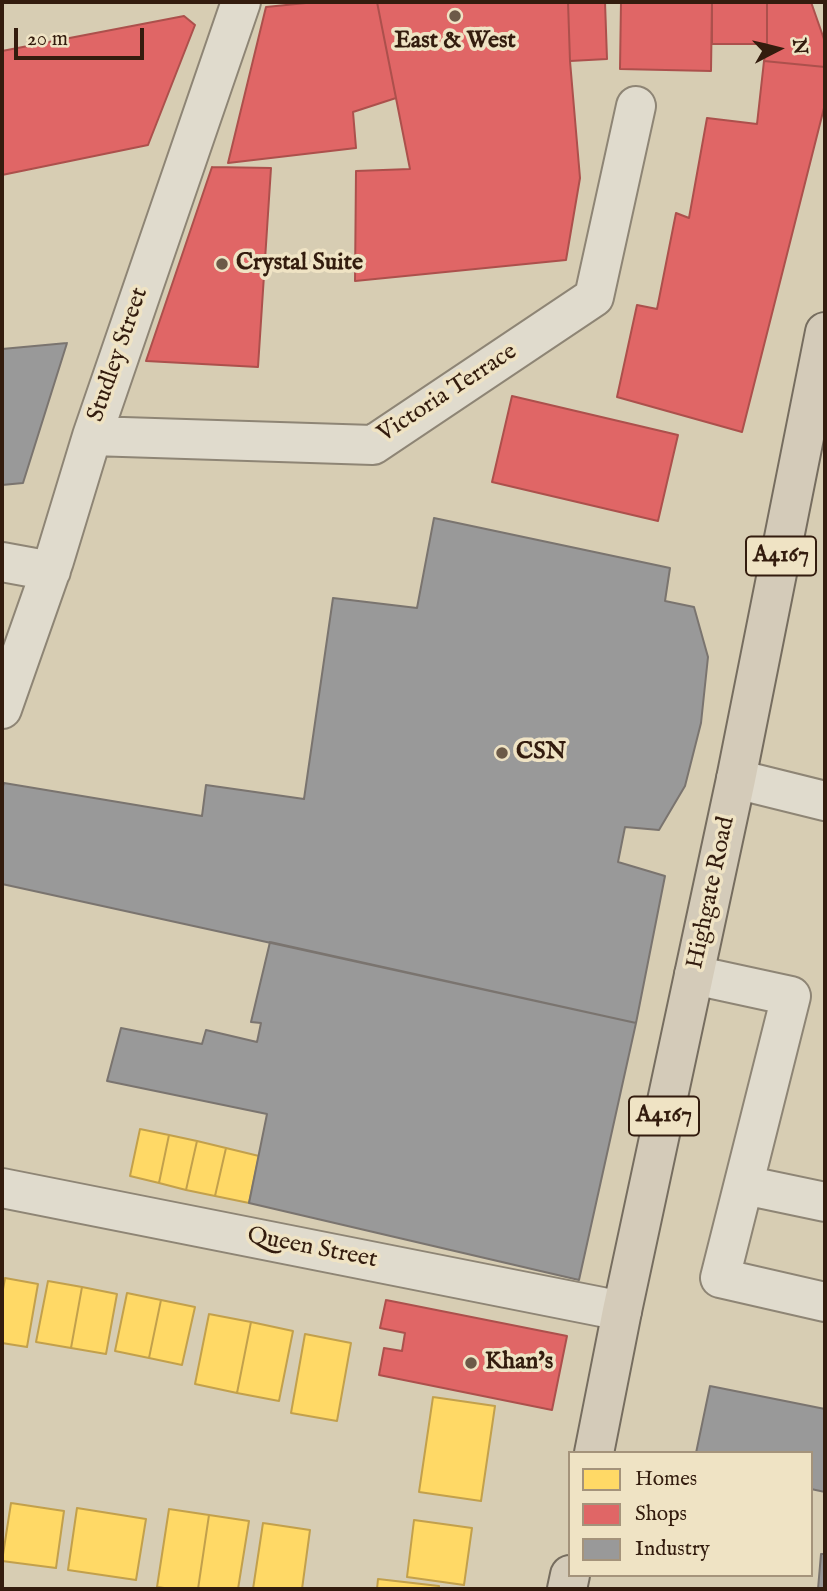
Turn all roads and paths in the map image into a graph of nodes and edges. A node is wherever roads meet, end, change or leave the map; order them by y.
1 (241, 2) edge
2 (636, 106) dead end
3 (825, 332) edge
4 (92, 436) junction
5 (2, 562) edge
6 (51, 571) junction
7 (2, 709) edge
8 (736, 779) junction
9 (825, 801) edge
10 (694, 975) junction
11 (744, 1185) junction
12 (2, 1188) edge
13 (825, 1202) edge
14 (825, 1302) edge
15 (622, 1311) junction
16 (594, 1451) edge

1 - 4 street, Studley Street
2 - 4 street, Victoria Terrace
3 - 8 highway, Highgate Road / A4167
4 - 6 street, Studley Street
5 - 6 street
6 - 7 street, Studley Street
8 - 9 street
8 - 10 highway, Highgate Road / A4167
10 - 11 street
10 - 15 highway, Highgate Road / A4167
11 - 13 street
11 - 14 street
12 - 15 street, Queen Street
15 - 16 highway, Highgate Road / A4167

